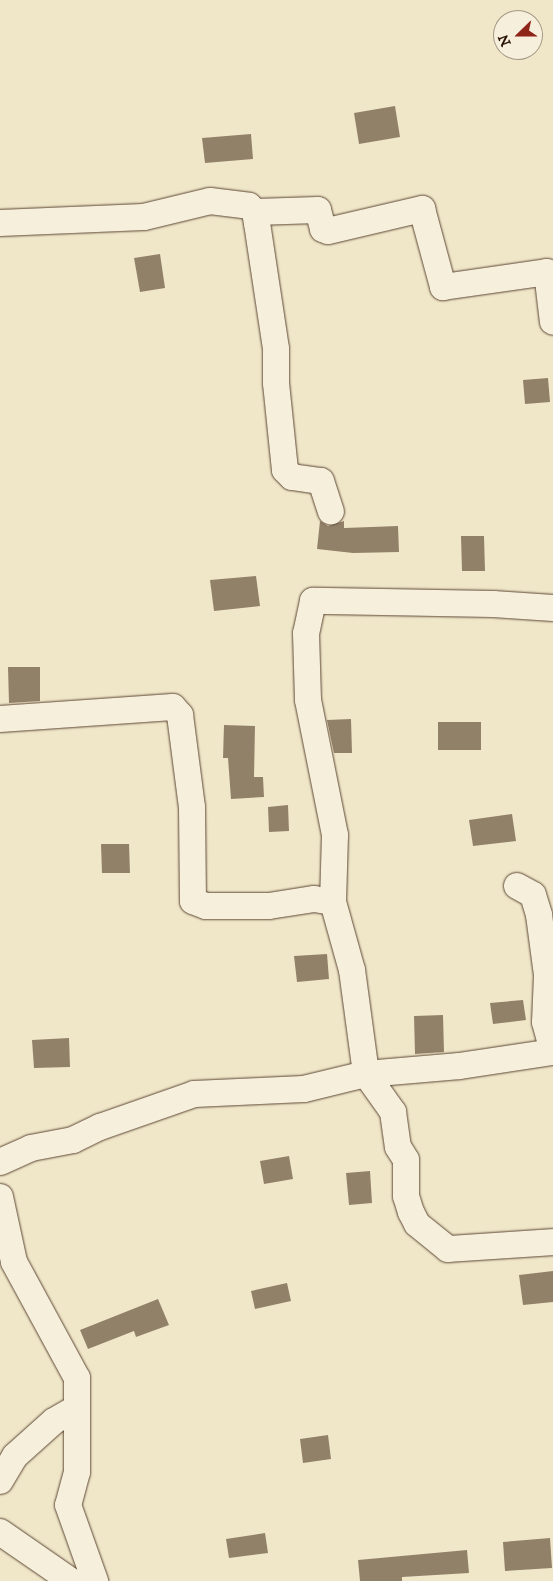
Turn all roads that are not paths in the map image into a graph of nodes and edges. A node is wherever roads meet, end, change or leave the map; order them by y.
1 (255, 212) junction
2 (0, 223) edge
3 (553, 322) edge
4 (331, 511) dead end
5 (553, 608) edge
6 (0, 718) edge
7 (517, 886) dead end
8 (333, 902) junction
9 (553, 1052) edge
10 (366, 1074) junction
11 (0, 1162) edge
12 (0, 1197) edge
13 (553, 1242) edge
14 (75, 1409) junction
15 (0, 1482) edge
16 (0, 1532) edge
17 (71, 1581) edge
18 (95, 1581) edge

1 - 2 street
1 - 3 street
1 - 4 street
5 - 8 street
6 - 8 street
7 - 9 street
8 - 10 street
9 - 10 street
10 - 11 street
10 - 13 street
12 - 14 street
14 - 15 street
14 - 18 street
16 - 17 street

